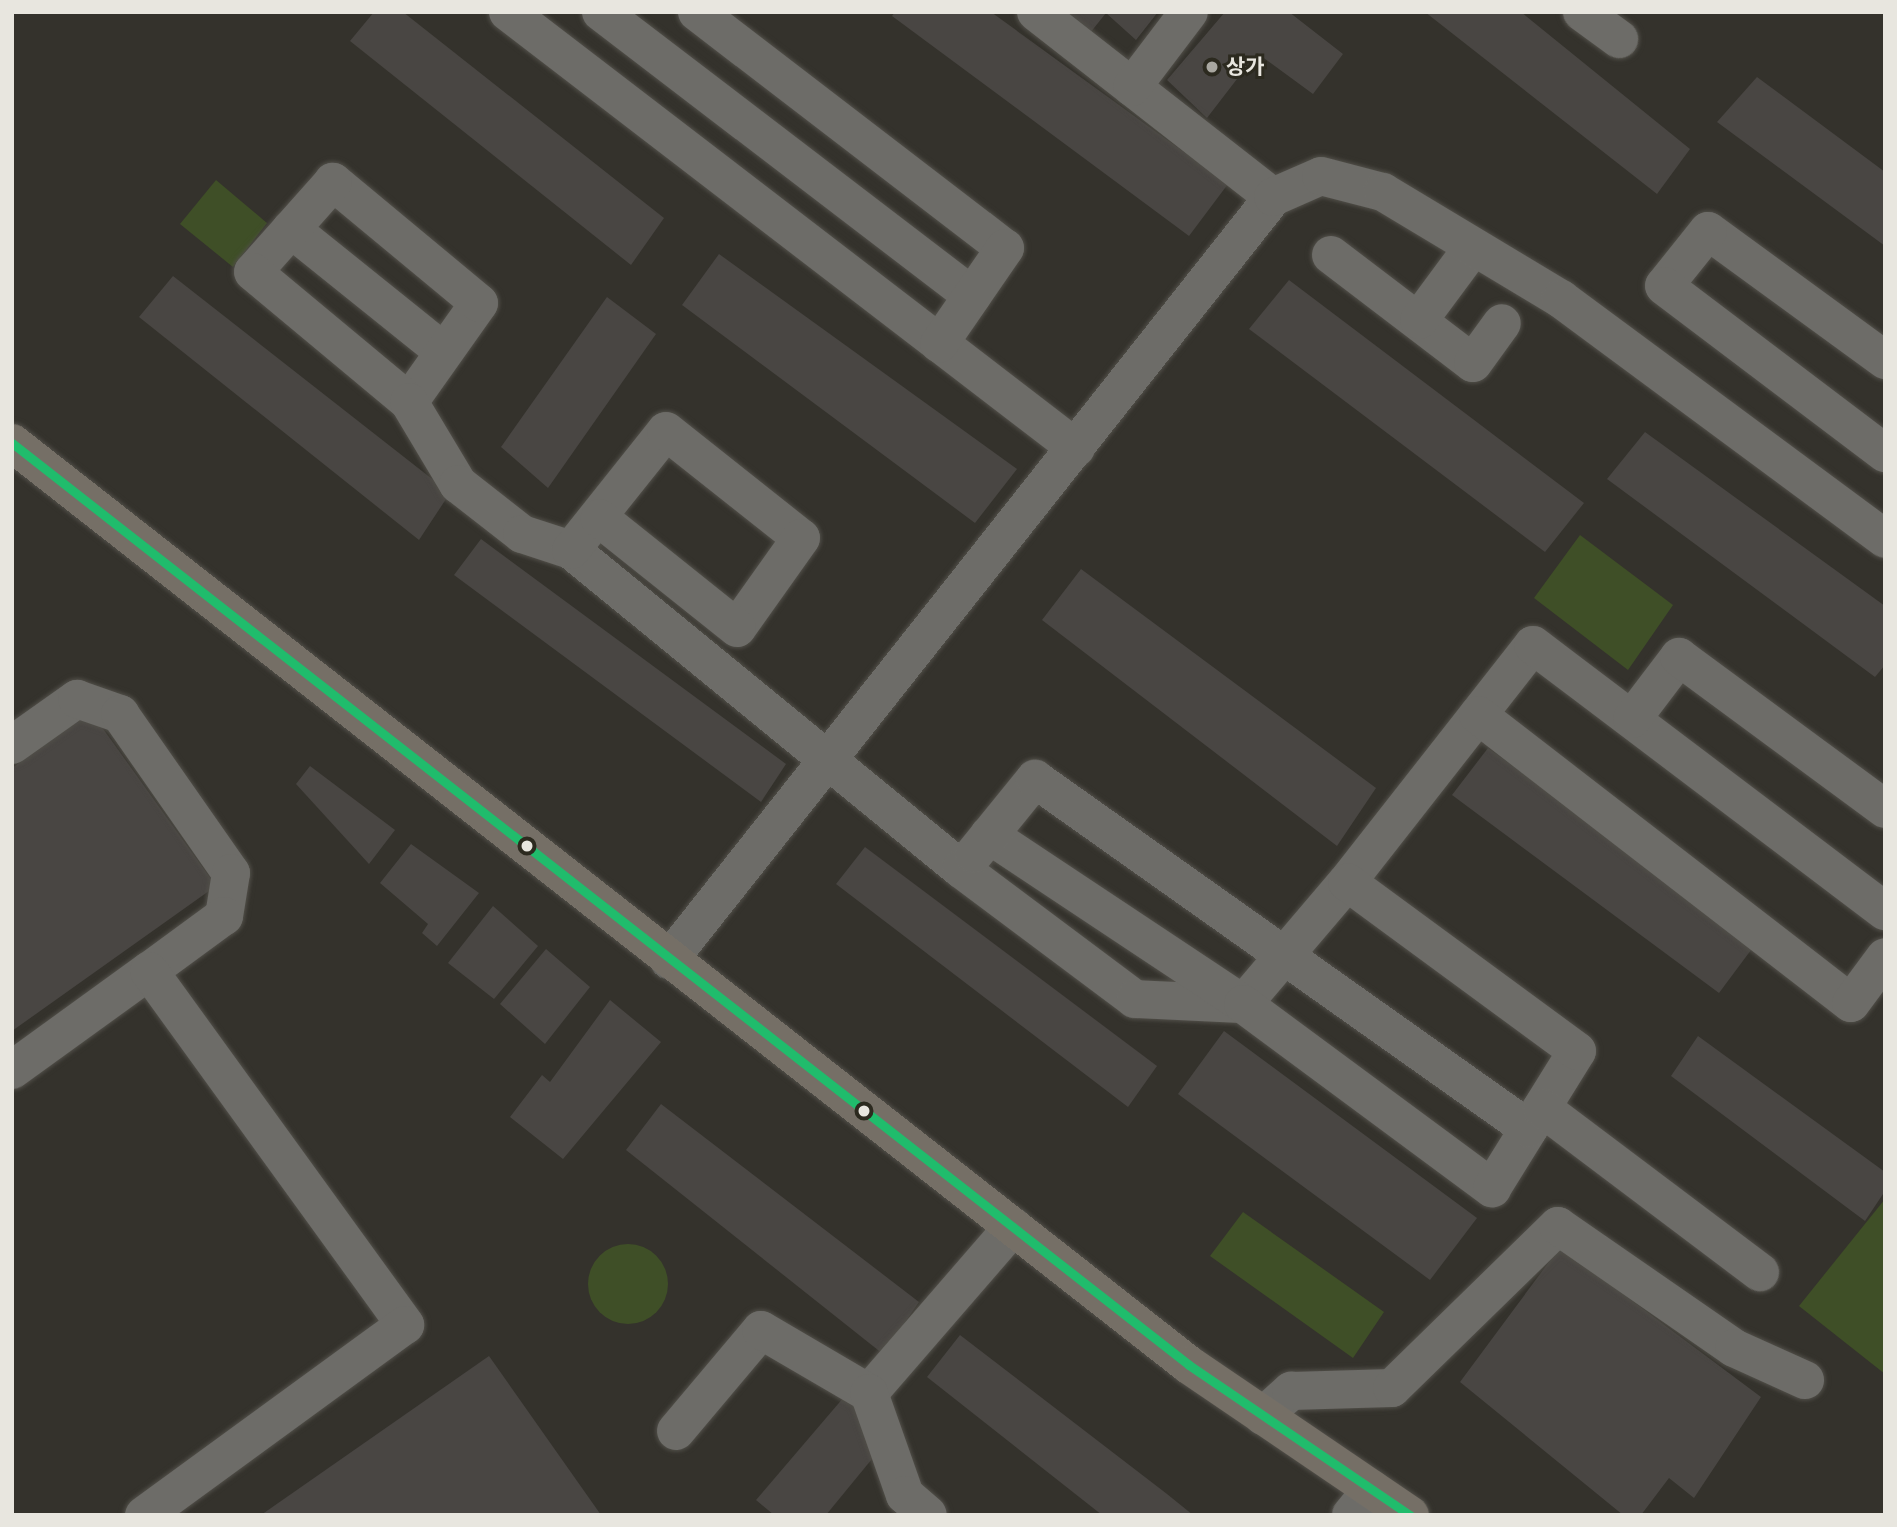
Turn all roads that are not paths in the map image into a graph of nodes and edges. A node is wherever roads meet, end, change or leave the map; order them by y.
1 (508, 12) edge
2 (601, 12) edge
3 (696, 12) edge
4 (1036, 12) edge
5 (1189, 12) edge
6 (1582, 12) edge
7 (1619, 39) dead end
8 (750, 53) junction
9 (1132, 87) junction
10 (716, 100) junction
11 (680, 145) junction
12 (1273, 197) junction
13 (291, 229) junction
14 (1473, 247) junction
15 (1331, 255) dead end
16 (972, 296) junction
17 (1419, 320) junction
18 (1502, 323) dead end
19 (939, 344) junction
20 (444, 352) junction
21 (1885, 360) edge
22 (409, 402) junction
23 (12, 443) edge
24 (1076, 448) junction
25 (1885, 453) edge
26 (599, 518) junction
27 (1885, 539) edge
28 (571, 550) junction
29 (1478, 715) junction
30 (1632, 719) junction
31 (12, 745) edge
32 (827, 762) junction
33 (1885, 809) edge
34 (989, 835) junction
35 (961, 869) junction
36 (1348, 882) junction
37 (1885, 911) edge
38 (1285, 956) junction
39 (1885, 957) edge
40 (670, 960) junction
41 (149, 971) junction
42 (1243, 1004) junction
43 (12, 1070) edge
44 (1535, 1119) junction
45 (1013, 1227) junction
46 (1760, 1272) dead end
47 (1805, 1380) dead end
48 (869, 1393) junction
49 (1263, 1416) junction
50 (676, 1431) dead end
51 (1361, 1502) edge
52 (144, 1515) edge
53 (928, 1515) edge
54 (1410, 1515) edge

1 - 11 lane
2 - 10 lane
3 - 8 lane
4 - 9 lane
5 - 9 lane
6 - 7 lane
8 - 10 lane
8 - 16 lane
9 - 12 lane
10 - 11 lane
10 - 16 lane
11 - 19 lane
12 - 14 lane
12 - 24 lane
13 - 20 lane
13 - 20 lane
13 - 22 lane
14 - 17 lane
14 - 27 lane
15 - 17 lane
16 - 19 lane
17 - 18 lane
19 - 24 lane
20 - 22 lane
21 - 25 lane
22 - 28 lane
23 - 40 main road
24 - 32 lane
26 - 26 lane
26 - 28 lane
28 - 32 lane
29 - 30 lane
29 - 36 lane
29 - 39 lane
30 - 33 lane
30 - 37 lane
31 - 41 lane
32 - 35 lane
32 - 40 lane
34 - 35 lane
34 - 38 lane
34 - 42 lane
35 - 42 lane
36 - 38 lane
36 - 44 lane
38 - 42 lane
38 - 44 lane
40 - 45 main road
41 - 43 lane
41 - 52 lane
42 - 44 lane
44 - 46 lane
45 - 48 lane
45 - 49 main road
47 - 49 lane
48 - 50 lane
48 - 53 lane
49 - 51 main road
51 - 54 main road

